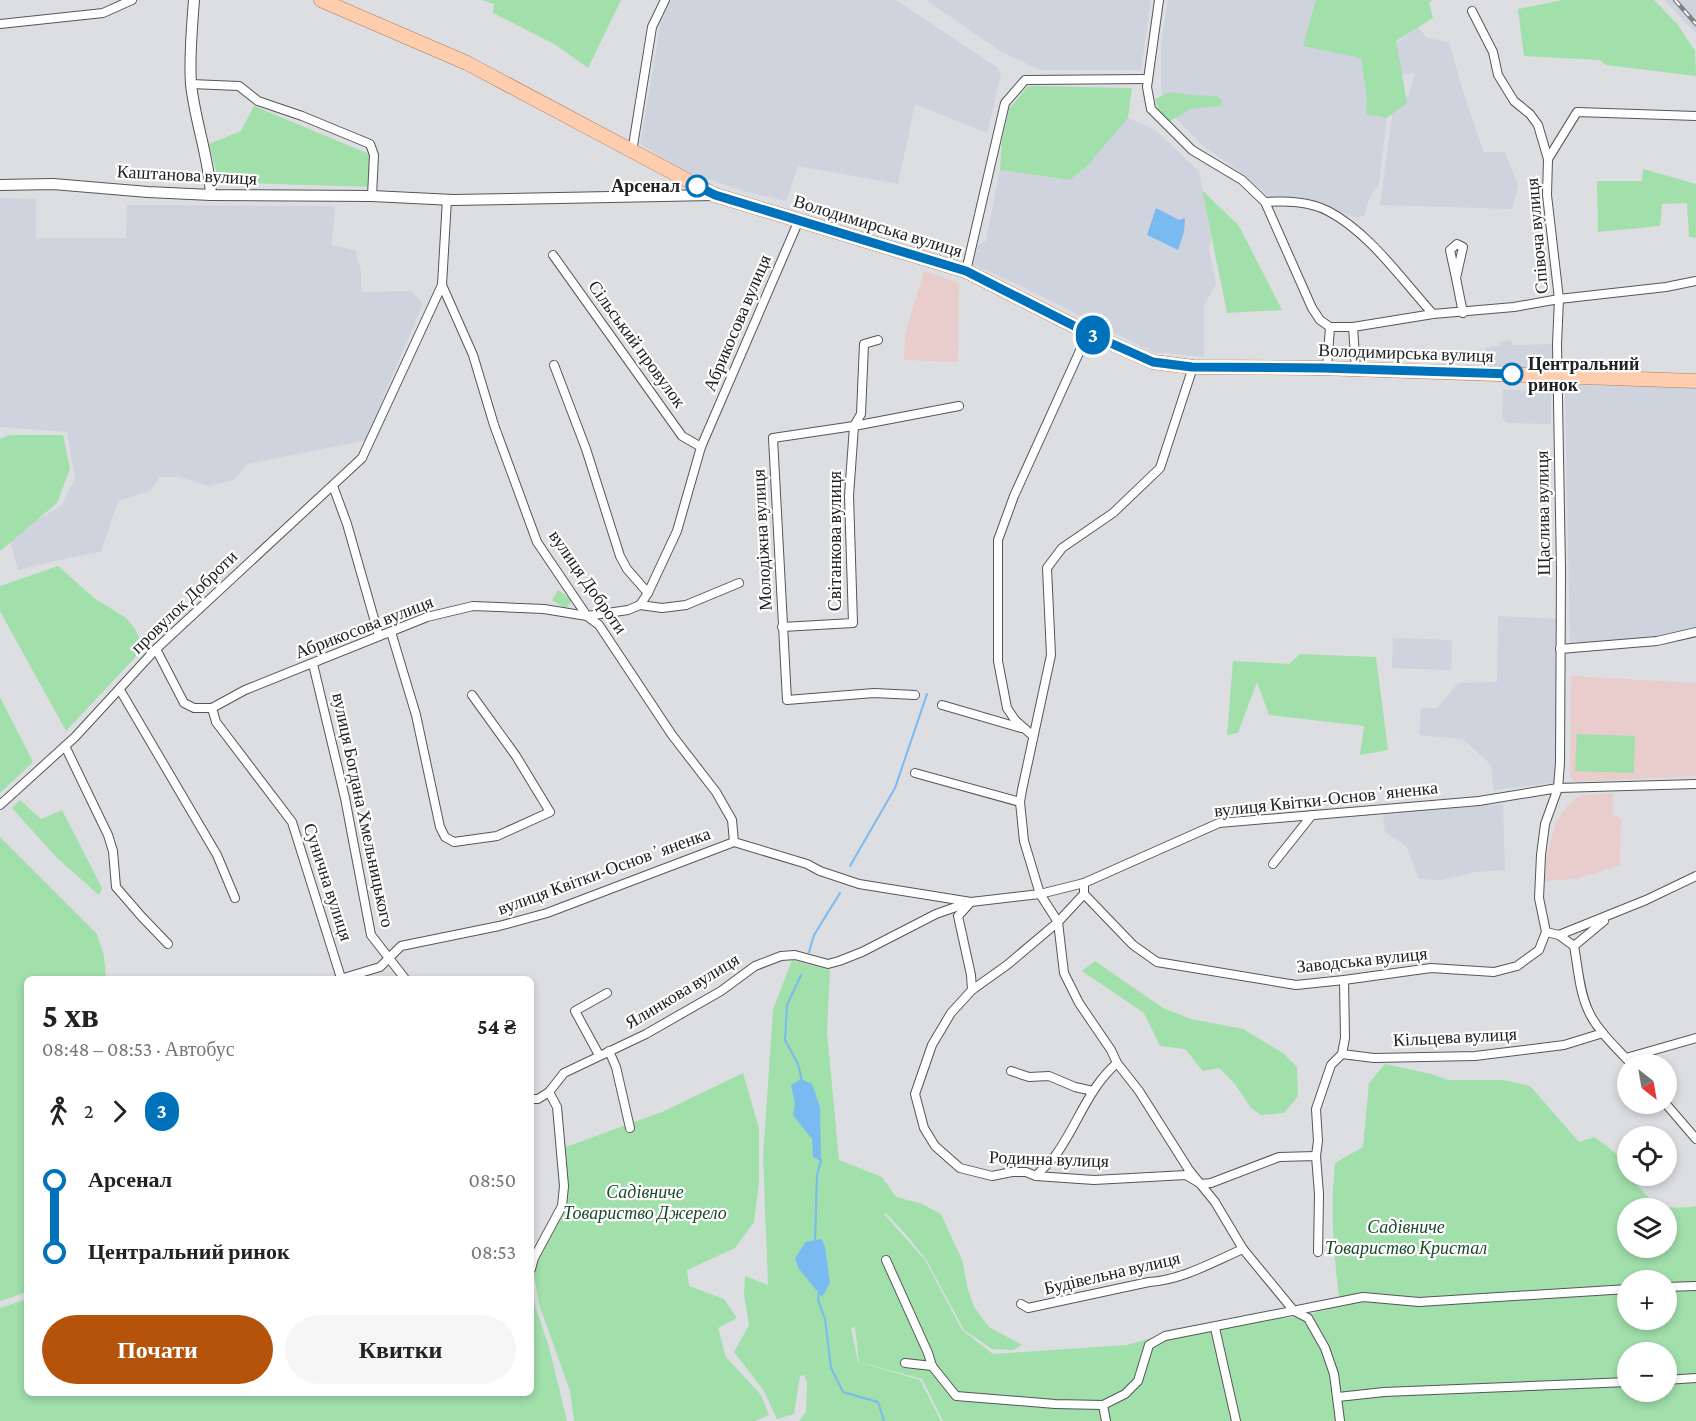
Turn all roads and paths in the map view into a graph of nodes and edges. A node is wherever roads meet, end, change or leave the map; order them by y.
1 (132, 0) edge
2 (194, 0) edge
3 (321, 0) edge
4 (665, 0) edge
5 (1159, 0) edge
6 (1472, 11) dead end
7 (0, 24) edge
8 (1148, 79) junction
9 (191, 84) junction
10 (1696, 116) edge
11 (632, 152) junction
12 (1548, 159) junction
13 (0, 185) edge
14 (211, 195) junction
15 (715, 195) junction
16 (372, 196) junction
17 (547, 198) joint
18 (447, 199) junction
19 (1265, 202) junction
20 (799, 220) junction
21 (553, 255) dead end
22 (966, 271) junction
23 (1456, 278) dead end
24 (1696, 280) edge
25 (442, 285) junction
26 (1559, 299) junction
27 (1463, 313) junction
28 (1433, 314) junction
29 (1330, 327) junction
30 (1353, 327) junction
31 (1088, 333) junction
32 (878, 340) dead end
33 (554, 364) dead end
34 (1192, 367) junction
35 (1327, 368) junction
36 (1356, 370) junction
37 (1558, 377) junction
38 (1696, 381) edge
39 (959, 406) dead end
40 (854, 426) junction
41 (701, 447) junction
42 (333, 486) junction
43 (739, 583) dead end
44 (648, 594) junction
45 (640, 605) junction
46 (587, 616) junction
47 (782, 627) junction
48 (391, 632) junction
49 (1696, 632) edge
50 (379, 636) junction
51 (156, 649) junction
52 (1560, 649) junction
53 (313, 664) junction
54 (120, 690) junction
55 (472, 695) dead end
56 (915, 696) dead end
57 (942, 705) dead end
58 (212, 708) junction
59 (1025, 729) junction
60 (1033, 736) junction
61 (64, 746) junction
62 (915, 773) dead end
63 (1696, 784) edge
64 (1558, 788) junction
65 (1020, 802) junction
66 (0, 805) edge
67 (1312, 815) junction
68 (734, 842) junction
69 (1273, 864) dead end
70 (1695, 879) edge
71 (1084, 883) junction
72 (1040, 894) junction
73 (1084, 894) junction
74 (235, 897) dead end
75 (971, 902) junction
76 (1610, 916) junction
77 (1058, 922) junction
78 (1546, 932) junction
79 (1559, 935) junction
80 (168, 944) dead end
81 (1574, 946) junction
82 (781, 956) joint
83 (390, 957) junction
84 (338, 976) edge
85 (349, 976) edge
86 (403, 976) edge
87 (1344, 980) junction
88 (972, 990) junction
89 (607, 993) dead end
90 (1603, 1033) junction
91 (1696, 1038) edge
92 (609, 1052) junction
93 (1342, 1054) junction
94 (1622, 1054) edge
95 (1651, 1054) edge
96 (599, 1055) junction
97 (1117, 1063) junction
98 (1011, 1071) dead end
99 (1093, 1091) junction
100 (549, 1092) junction
101 (534, 1099) edge
102 (1675, 1114) edge
103 (630, 1128) dead end
104 (1696, 1139) edge
105 (1316, 1156) junction
106 (1036, 1176) junction
107 (1201, 1184) junction
108 (1243, 1249) junction
109 (1318, 1252) dead end
110 (534, 1258) edge
111 (886, 1260) dead end
112 (1696, 1286) edge
113 (1677, 1287) edge
114 (1617, 1290) edge
115 (1021, 1304) dead end
116 (1294, 1311) junction
117 (1215, 1328) junction
118 (905, 1363) dead end
119 (932, 1366) junction
120 (1696, 1378) edge
121 (1677, 1379) edge
122 (1617, 1382) edge
123 (1338, 1397) junction
124 (1103, 1405) junction
125 (1106, 1421) edge
126 (1236, 1421) edge
127 (1341, 1421) edge

1 - 7 street
2 - 9 street
3 - 11 main road, Володимирська вулиця
4 - 11 street
5 - 8 street
6 - 12 street
8 - 19 street
8 - 22 street
9 - 14 street
9 - 16 street
10 - 12 street, Співоча вулиця
11 - 15 main road, Володимирська вулиця
12 - 26 street, Співоча вулиця
13 - 14 street, Каштанова вулиця
14 - 16 street, Каштанова вулиця
15 - 17 street, Володимирська вулиця
15 - 20 main road, Володимирська вулиця
16 - 18 street, Каштанова вулиця
17 - 18 street, Каштанова вулиця
18 - 25 street
19 - 28 street
19 - 29 street
20 - 22 main road, Володимирська вулиця
20 - 41 street, Абрикосова вулиця
21 - 41 street, Сільський провулок
22 - 31 main road, Володимирська вулиця
23 - 27 street
24 - 26 street
25 - 42 street, провулок Доброти
25 - 46 street, вулиця Доброти
26 - 27 street
26 - 37 street, Співоча вулиця
27 - 28 street
28 - 30 street
29 - 30 street
29 - 35 street
30 - 36 street
31 - 34 main road, Володимирська вулиця
31 - 59 street
32 - 40 street, Світанкова вулиця
33 - 44 street
34 - 35 main road, Володимирська вулиця
34 - 60 street
35 - 36 main road, Володимирська вулиця
36 - 37 main road, Володимирська вулиця
37 - 38 main road, Володимирська вулиця
37 - 52 street, Щаслива вулиця
39 - 40 street, Молодіжна вулиця
40 - 47 street, Світанкова вулиця
40 - 47 street, Молодіжна вулиця
41 - 44 street, Абрикосова вулиця
42 - 50 street
42 - 51 street, провулок Доброти
43 - 45 street, Абрикосова вулиця
44 - 45 street, Абрикосова вулиця
45 - 46 street, Абрикосова вулиця
46 - 48 street, Абрикосова вулиця
46 - 68 street, вулиця Доброти
47 - 56 street, Молодіжна вулиця
48 - 50 street, Абрикосова вулиця
48 - 55 street
49 - 52 street
50 - 53 street, Абрикосова вулиця
51 - 54 street, провулок Доброти
51 - 58 street
52 - 64 street, Щаслива вулиця
53 - 58 street, Абрикосова вулиця
53 - 83 street, вулиця Богдана Хмельницького
54 - 61 street, провулок Доброти
54 - 74 street
57 - 59 street
58 - 84 street, Сунична вулиця
59 - 60 street
60 - 65 street
61 - 66 street, провулок Доброти
61 - 80 street
62 - 65 street
63 - 64 street, вулиця Квітки-Основʼяненка
64 - 67 street, вулиця Квітки-Основʼяненка
64 - 78 street, Щаслива вулиця
65 - 72 street
67 - 69 street
67 - 71 street, вулиця Квітки-Основʼяненка
68 - 75 street, вулиця Квітки-Основʼяненка
68 - 83 street, вулиця Квітки-Основʼяненка
70 - 76 street
71 - 72 street, вулиця Квітки-Основʼяненка
71 - 73 street
72 - 75 street, вулиця Квітки-Основʼяненка
72 - 77 street
73 - 77 street, Родинна вулиця
73 - 87 street, Заводська вулиця
75 - 82 street, вулиця Квітки-Основʼяненка
75 - 88 street
76 - 79 street
76 - 81 street
77 - 88 street, Родинна вулиця
77 - 97 street
78 - 79 street
78 - 87 street, Заводська вулиця
79 - 81 street
81 - 90 street
82 - 92 street, Ялинкова вулиця
83 - 85 street, вулиця Квітки-Основʼяненка
83 - 86 street
87 - 93 street
88 - 106 street, Родинна вулиця
89 - 96 street, Ялинкова вулиця
90 - 93 street, Кільцева вулиця
90 - 94 street
91 - 95 street
92 - 96 street, Ялинкова вулиця
92 - 103 street
93 - 105 street
96 - 100 street, Ялинкова вулиця
97 - 99 street
97 - 107 street
98 - 99 street
99 - 106 street
100 - 101 street, Ялинкова вулиця
100 - 110 street
102 - 104 street
105 - 107 street
105 - 109 street
106 - 107 street, Родинна вулиця
107 - 108 street
108 - 115 street, Будівельна вулиця
108 - 116 street
111 - 119 street
112 - 113 street
114 - 116 street
116 - 117 street
116 - 123 street
117 - 124 street
117 - 126 street
118 - 119 street
119 - 124 street
120 - 121 street
122 - 123 street
123 - 127 street
124 - 125 street

